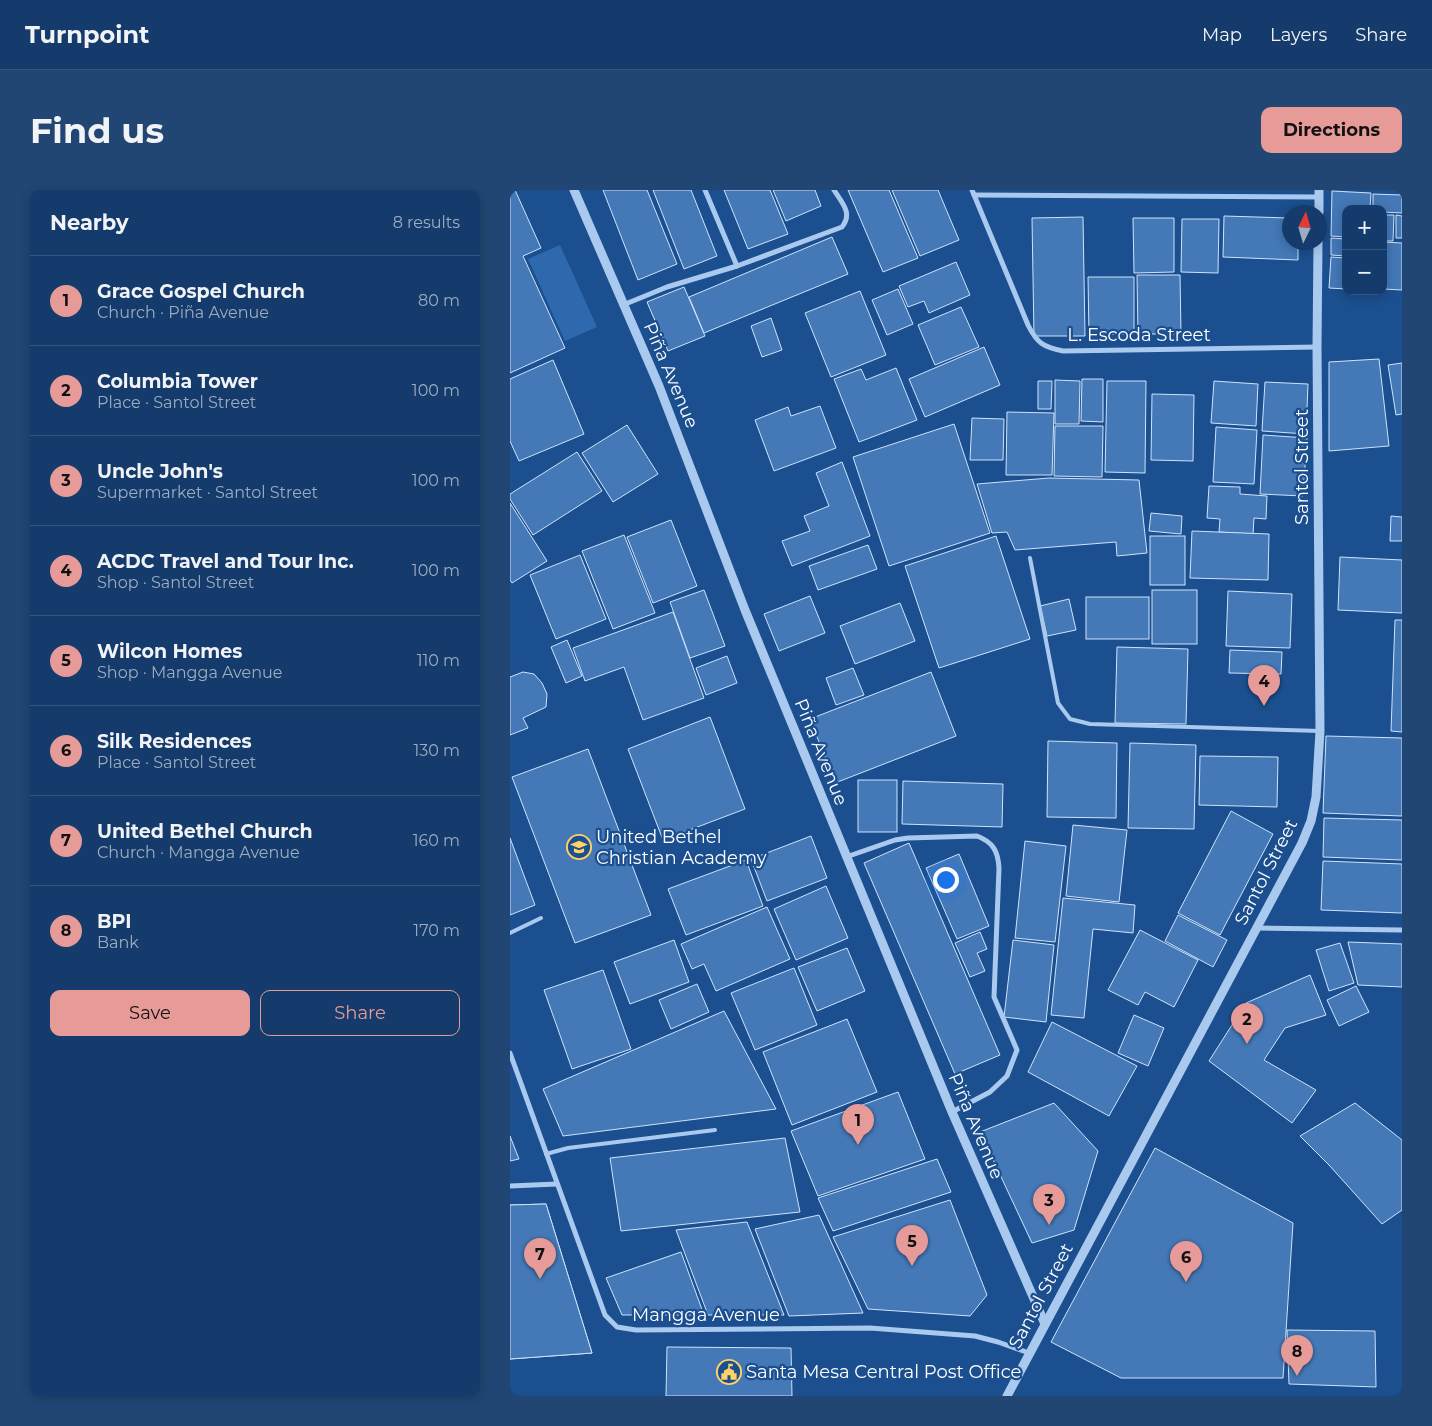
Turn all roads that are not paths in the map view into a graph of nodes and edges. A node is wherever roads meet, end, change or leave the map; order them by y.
1 (574, 190) edge
2 (705, 190) edge
3 (834, 190) edge
4 (973, 192) edge
5 (1319, 194) edge
6 (1318, 250) edge
7 (737, 266) junction
8 (623, 304) junction
9 (1317, 347) junction
10 (1030, 558) dead end
11 (1320, 731) junction
12 (846, 857) junction
13 (541, 918) dead end
14 (1257, 928) junction
15 (1402, 930) edge
16 (510, 933) edge
17 (510, 1053) edge
18 (952, 1112) junction
19 (715, 1130) dead end
20 (546, 1154) junction
21 (557, 1184) junction
22 (510, 1186) edge
23 (1044, 1324) junction
24 (1029, 1353) junction
25 (1007, 1396) edge

1 - 8 street, Piña Avenue
2 - 7 street
3 - 7 street
4 - 5 street
4 - 9 street, L. Escoda Street
6 - 9 street, Santol Street
7 - 8 street
8 - 12 street, Piña Avenue
9 - 11 street, Santol Street
10 - 11 lane
11 - 14 street, Santol Street
12 - 18 street, Piña Avenue
12 - 18 street
13 - 16 lane
14 - 15 street
14 - 23 street, Santol Street
17 - 20 street, Mangga Avenue
18 - 23 street, Piña Avenue
19 - 20 lane
20 - 21 street, Mangga Avenue
21 - 22 street
21 - 24 street, Mangga Avenue
23 - 24 street, Santol Street
24 - 25 street, Santol Street

